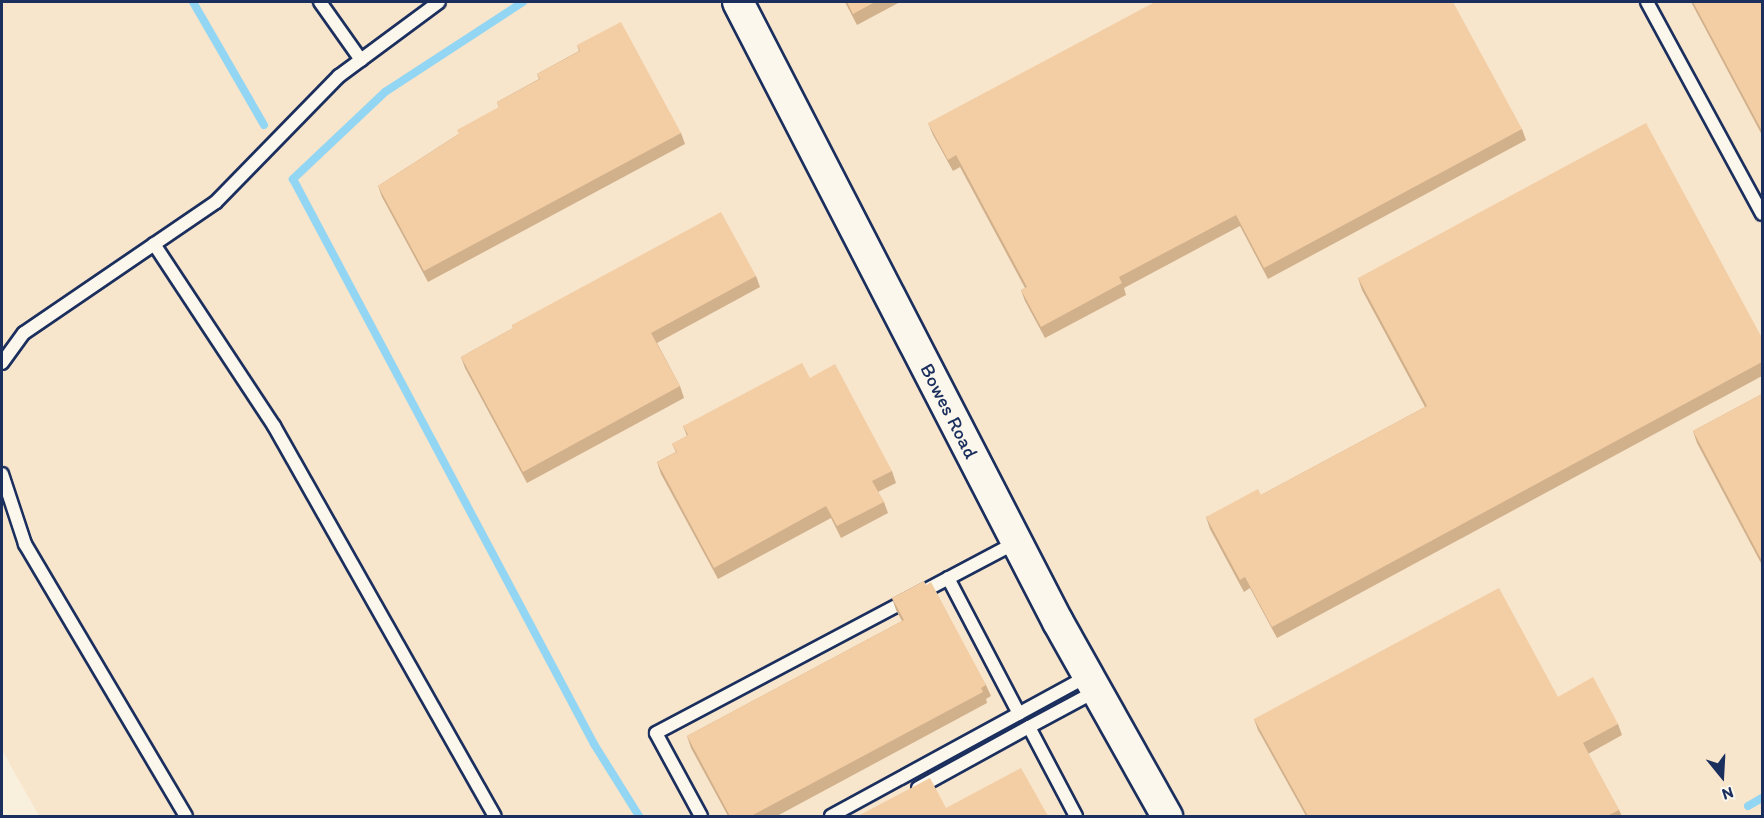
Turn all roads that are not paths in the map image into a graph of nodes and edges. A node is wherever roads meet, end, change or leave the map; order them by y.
1 (320, 2) edge
2 (439, 2) edge
3 (738, 2) edge
4 (1647, 2) edge
5 (361, 60) junction
6 (1762, 214) edge
7 (154, 244) junction
8 (2, 363) edge
9 (2, 474) edge
10 (1016, 542) junction
11 (948, 578) junction
12 (1092, 683) junction
13 (1019, 714) junction
14 (1029, 727) junction
15 (906, 794) edge
16 (186, 816) edge
17 (495, 816) edge
18 (701, 816) edge
19 (831, 816) edge
20 (1076, 816) edge
21 (1167, 816) edge

1 - 5 lane
2 - 5 lane
3 - 10 street, Bowes Road
4 - 6 lane
5 - 7 lane
7 - 8 lane
7 - 17 lane
9 - 16 lane
10 - 11 lane
10 - 12 street, Bowes Road
11 - 13 lane
11 - 18 lane
12 - 13 lane
12 - 14 lane
12 - 21 street, Bowes Road
13 - 19 lane
14 - 15 lane
14 - 20 lane

